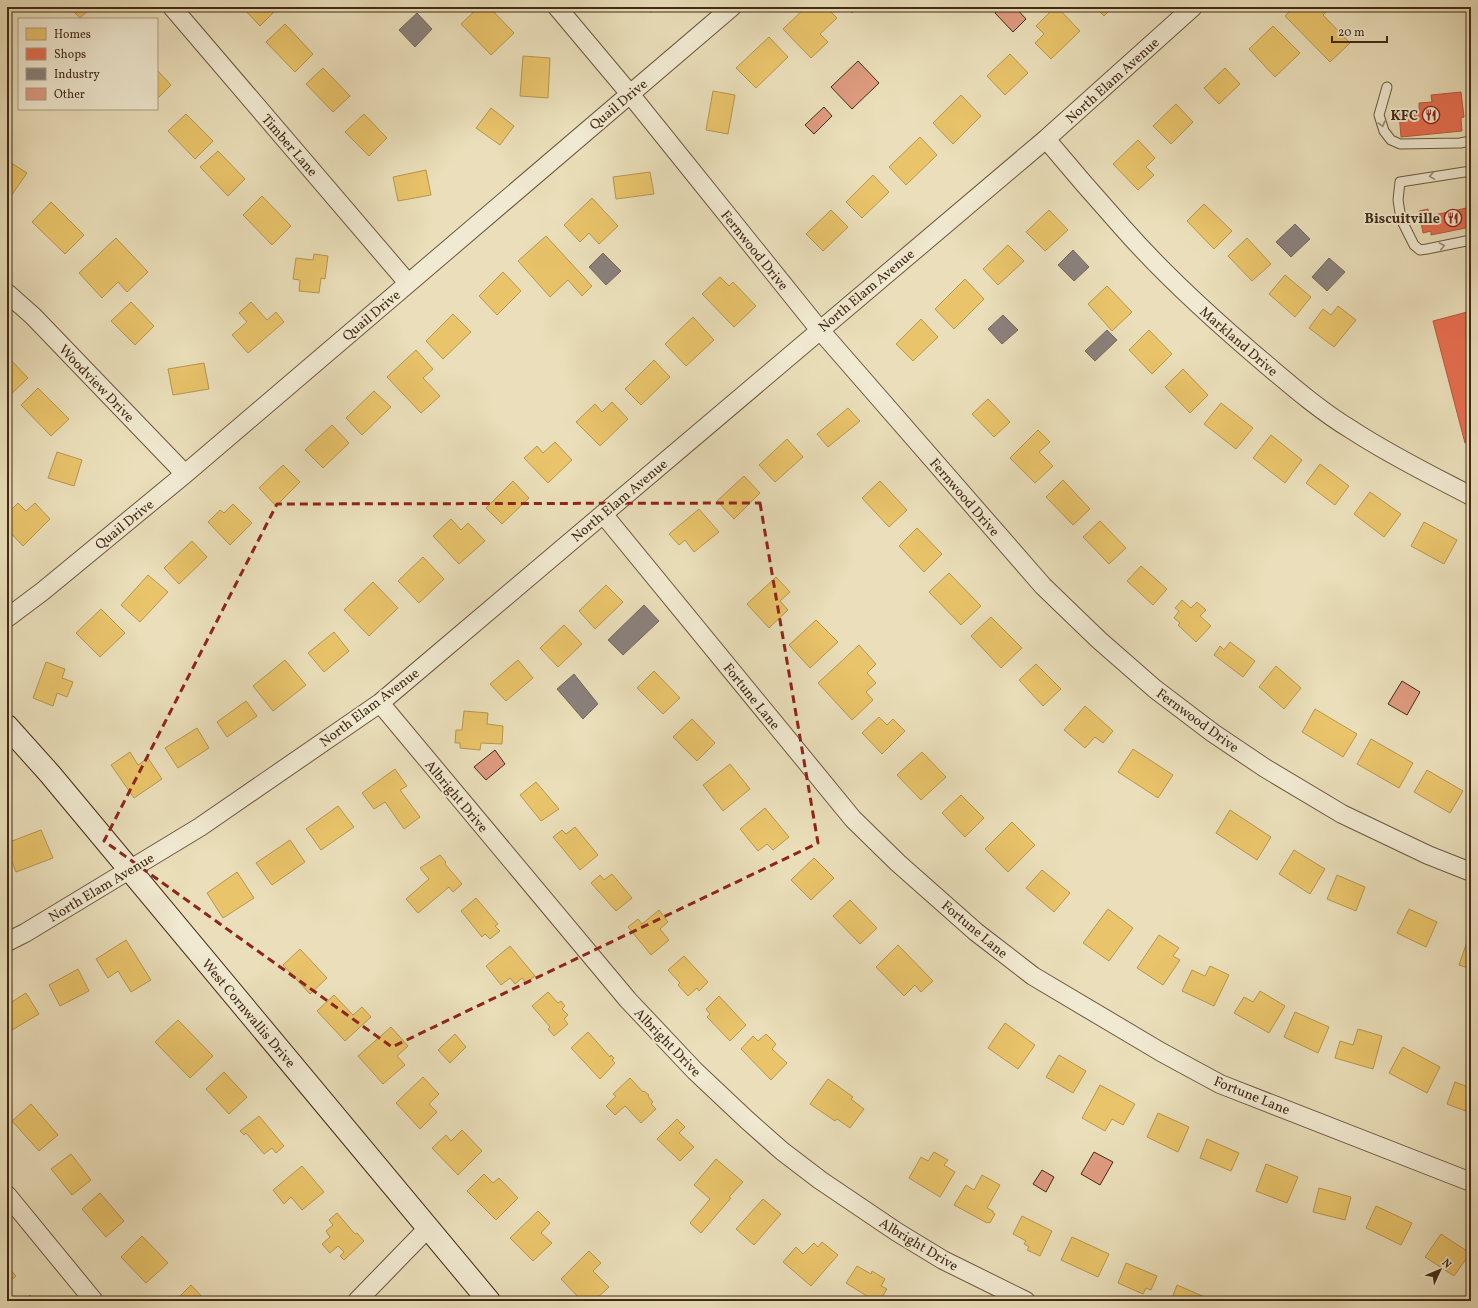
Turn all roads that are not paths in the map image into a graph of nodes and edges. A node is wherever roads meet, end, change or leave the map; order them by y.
1 (172, 7) edge
2 (557, 7) edge
3 (732, 7) edge
4 (1193, 7) edge
5 (1387, 86) dead end
6 (630, 94) junction
7 (1046, 139) junction
8 (1471, 141) edge
9 (1471, 171) edge
10 (1471, 240) edge
11 (408, 283) junction
12 (7, 294) edge
13 (819, 330) junction
14 (185, 474) junction
15 (1471, 496) edge
16 (603, 514) junction
17 (7, 618) edge
18 (380, 703) junction
19 (7, 726) edge
20 (130, 869) junction
21 (1471, 872) edge
22 (7, 942) edge
23 (1471, 1182) edge
24 (7, 1195) edge
25 (428, 1228) junction
26 (94, 1301) edge
27 (357, 1301) edge
28 (489, 1301) edge
29 (1026, 1301) edge

1 - 11 street, Timber Lane
2 - 6 street, Fernwood Drive
3 - 6 street, Quail Drive
4 - 7 street, North Elam Avenue
5 -> 8 lane
6 - 11 street, Quail Drive
6 - 13 street, Fernwood Drive
7 - 13 street, North Elam Avenue
7 - 15 street, Markland Drive
9 -> 10 lane
11 - 14 street, Quail Drive
12 - 14 street, Woodview Drive
13 - 16 street, North Elam Avenue
13 - 21 street, Fernwood Drive
14 - 17 street, Quail Drive
16 - 18 street, North Elam Avenue
16 - 23 street, Fortune Lane
18 - 20 street, North Elam Avenue
18 - 29 street, Albright Drive
19 - 20 street, West Cornwallis Drive
20 - 22 street, North Elam Avenue
20 - 25 street, West Cornwallis Drive
24 - 26 street
25 - 27 street
25 - 28 street, West Cornwallis Drive

